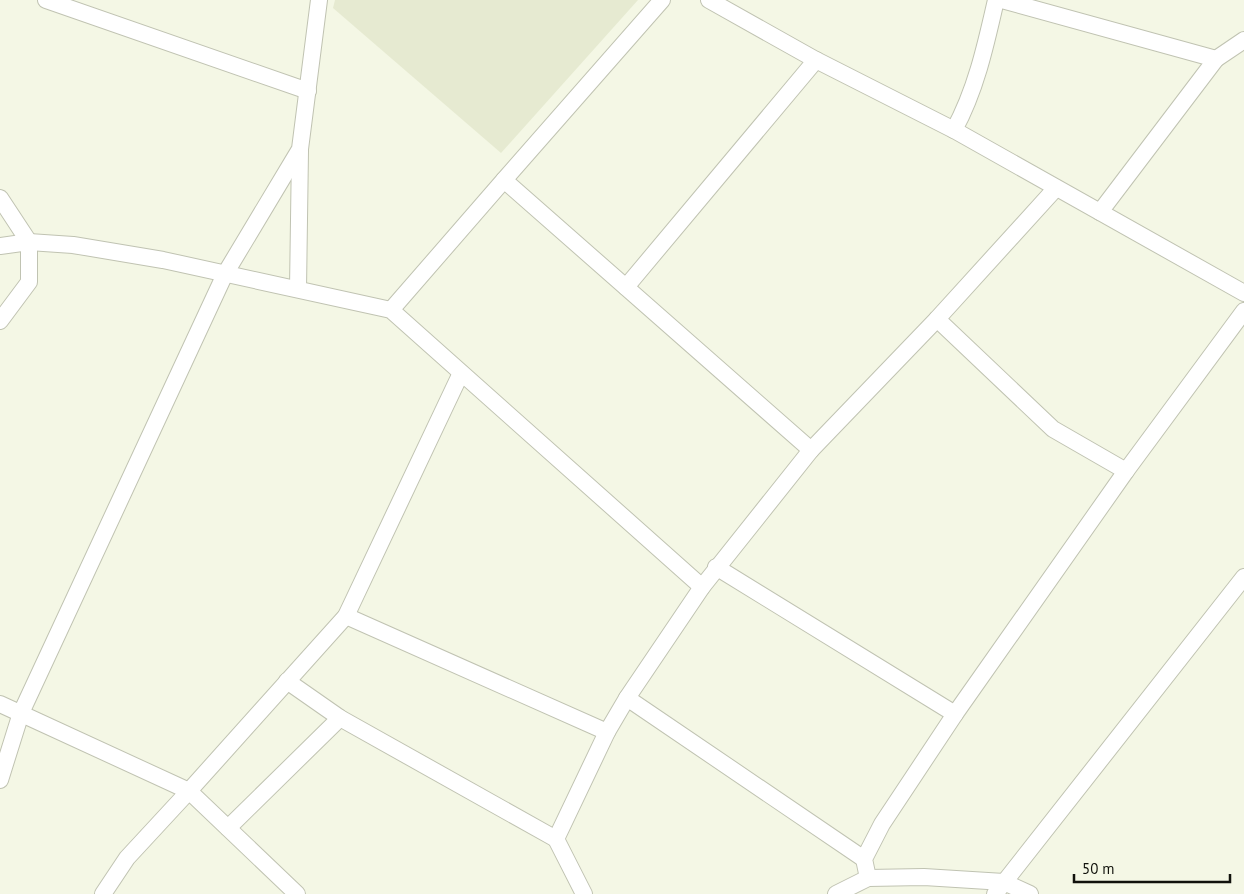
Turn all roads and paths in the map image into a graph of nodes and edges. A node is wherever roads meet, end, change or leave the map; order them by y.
1 (46, 0) edge
2 (320, 0) edge
3 (662, 0) edge
4 (709, 0) edge
5 (996, 0) edge
6 (1002, 0) edge
7 (1244, 40) edge
8 (1216, 59) junction
9 (816, 60) junction
10 (308, 91) junction
11 (954, 130) junction
12 (300, 148) junction
13 (504, 180) junction
14 (1056, 188) junction
15 (0, 198) edge
16 (1100, 212) junction
17 (29, 242) junction
18 (0, 246) edge
19 (226, 274) junction
20 (626, 287) junction
21 (298, 289) junction
22 (1244, 293) edge
23 (391, 310) junction
24 (1244, 311) edge
25 (937, 319) junction
26 (0, 321) edge
27 (462, 373) junction
28 (811, 450) junction
29 (1126, 471) junction
30 (716, 567) junction
31 (1244, 577) edge
32 (702, 586) junction
33 (346, 616) junction
34 (287, 681) junction
35 (627, 698) junction
36 (0, 704) edge
37 (21, 712) junction
38 (955, 714) junction
39 (340, 718) junction
40 (607, 732) junction
41 (0, 780) edge
42 (190, 791) junction
43 (228, 828) junction
44 (556, 838) junction
45 (864, 859) junction
46 (868, 878) junction
47 (999, 888) edge
48 (103, 894) edge
49 (297, 894) edge
50 (584, 894) edge
51 (836, 894) edge
52 (1030, 894) edge

1 - 10 street
2 - 10 street
3 - 13 street
4 - 9 street
5 - 11 street
6 - 8 street
7 - 8 street
8 - 16 street
9 - 11 street
9 - 20 street
10 - 12 street
11 - 14 street
12 - 19 street
12 - 21 street
13 - 20 street
13 - 23 street
14 - 16 street
14 - 25 street
15 - 17 street
16 - 22 street
17 - 18 street
17 - 19 street
17 - 26 street
19 - 21 street
19 - 37 street
20 - 28 street
21 - 23 street
23 - 27 street
24 - 29 street
25 - 28 street
25 - 29 street
27 - 32 street
27 - 33 street
28 - 30 street
29 - 38 street
30 - 32 street
30 - 38 street
31 - 47 street
32 - 35 street
33 - 34 street
33 - 40 street
34 - 39 street
34 - 42 street
35 - 40 street
35 - 45 street
36 - 37 street
37 - 41 street
37 - 42 street
38 - 45 street
39 - 43 street
39 - 44 street
40 - 44 street
42 - 43 street
42 - 48 street
43 - 49 street
44 - 50 street
45 - 46 street
46 - 47 street
46 - 51 street
47 - 52 street

